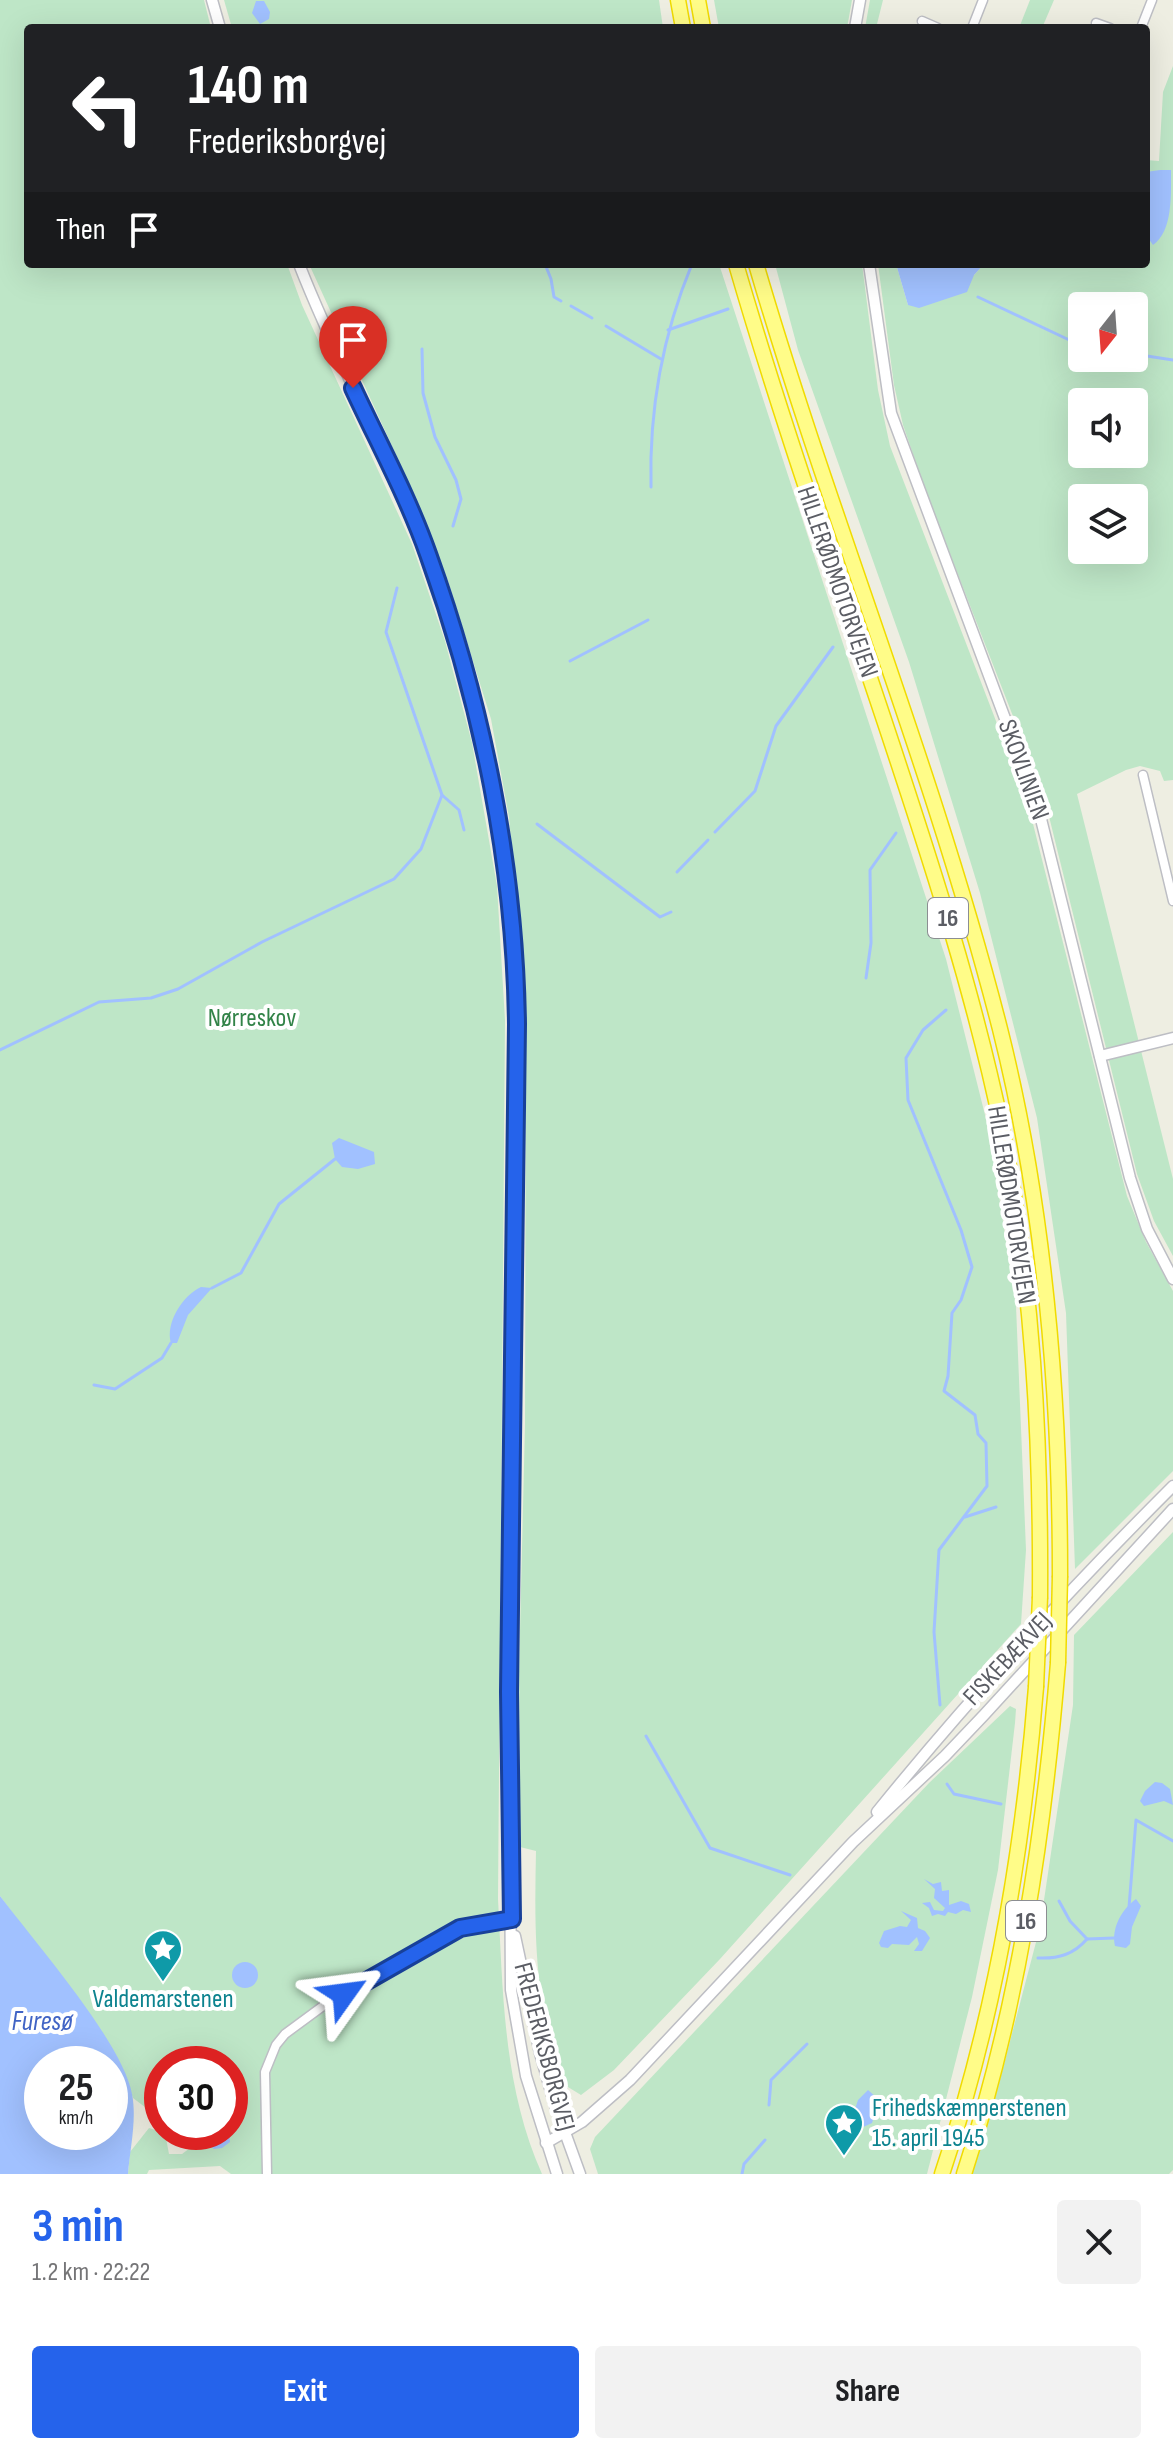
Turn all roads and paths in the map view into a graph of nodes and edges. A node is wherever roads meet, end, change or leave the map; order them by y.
1 (212, 0) edge
2 (678, 0) edge
3 (698, 0) edge
4 (860, 0) edge
5 (983, 0) edge
6 (1152, 0) edge
7 (922, 21) dead end
8 (219, 24) edge
9 (682, 24) edge
10 (702, 24) edge
11 (856, 24) edge
12 (929, 24) edge
13 (974, 24) edge
14 (1143, 24) edge
15 (301, 268) edge
16 (737, 268) edge
17 (757, 268) edge
18 (870, 268) edge
19 (1143, 775) dead end
20 (1173, 901) edge
21 (1173, 1038) edge
22 (1100, 1056) junction
23 (1173, 1279) edge
24 (1173, 1486) edge
25 (1173, 1509) edge
26 (853, 1842) junction
27 (512, 1919) junction
28 (565, 2134) junction
29 (546, 2143) junction
30 (267, 2174) edge
31 (557, 2174) edge
32 (580, 2174) edge
33 (942, 2174) edge
34 (964, 2174) edge

1 - 8 street
2 - 9 highway
3 - 10 highway
4 - 11 street
5 - 13 street
6 - 14 street
7 - 12 street
15 - 27 street, FREDERIKSBORGVEJ
16 - 33 highway, HILLERØDMOTORVEJEN / 16, bridge
17 - 34 highway, HILLERØDMOTORVEJEN / 16, bridge
18 - 22 street, SKOVLINIEN
19 - 20 street
21 - 22 street
22 - 23 street, SKOVLINIEN
24 - 26 street, FISKEBÆKVEJ
25 - 26 street, FISKEBÆKVEJ
26 - 28 street, FISKEBÆKVEJ
27 - 28 street, FREDERIKSBORGVEJ
27 - 29 street, FREDERIKSBORGVEJ
27 - 30 street
28 - 29 street, FISKEBÆKVEJ
28 - 32 street, FREDERIKSBORGVEJ
29 - 31 street, FREDERIKSBORGVEJ

